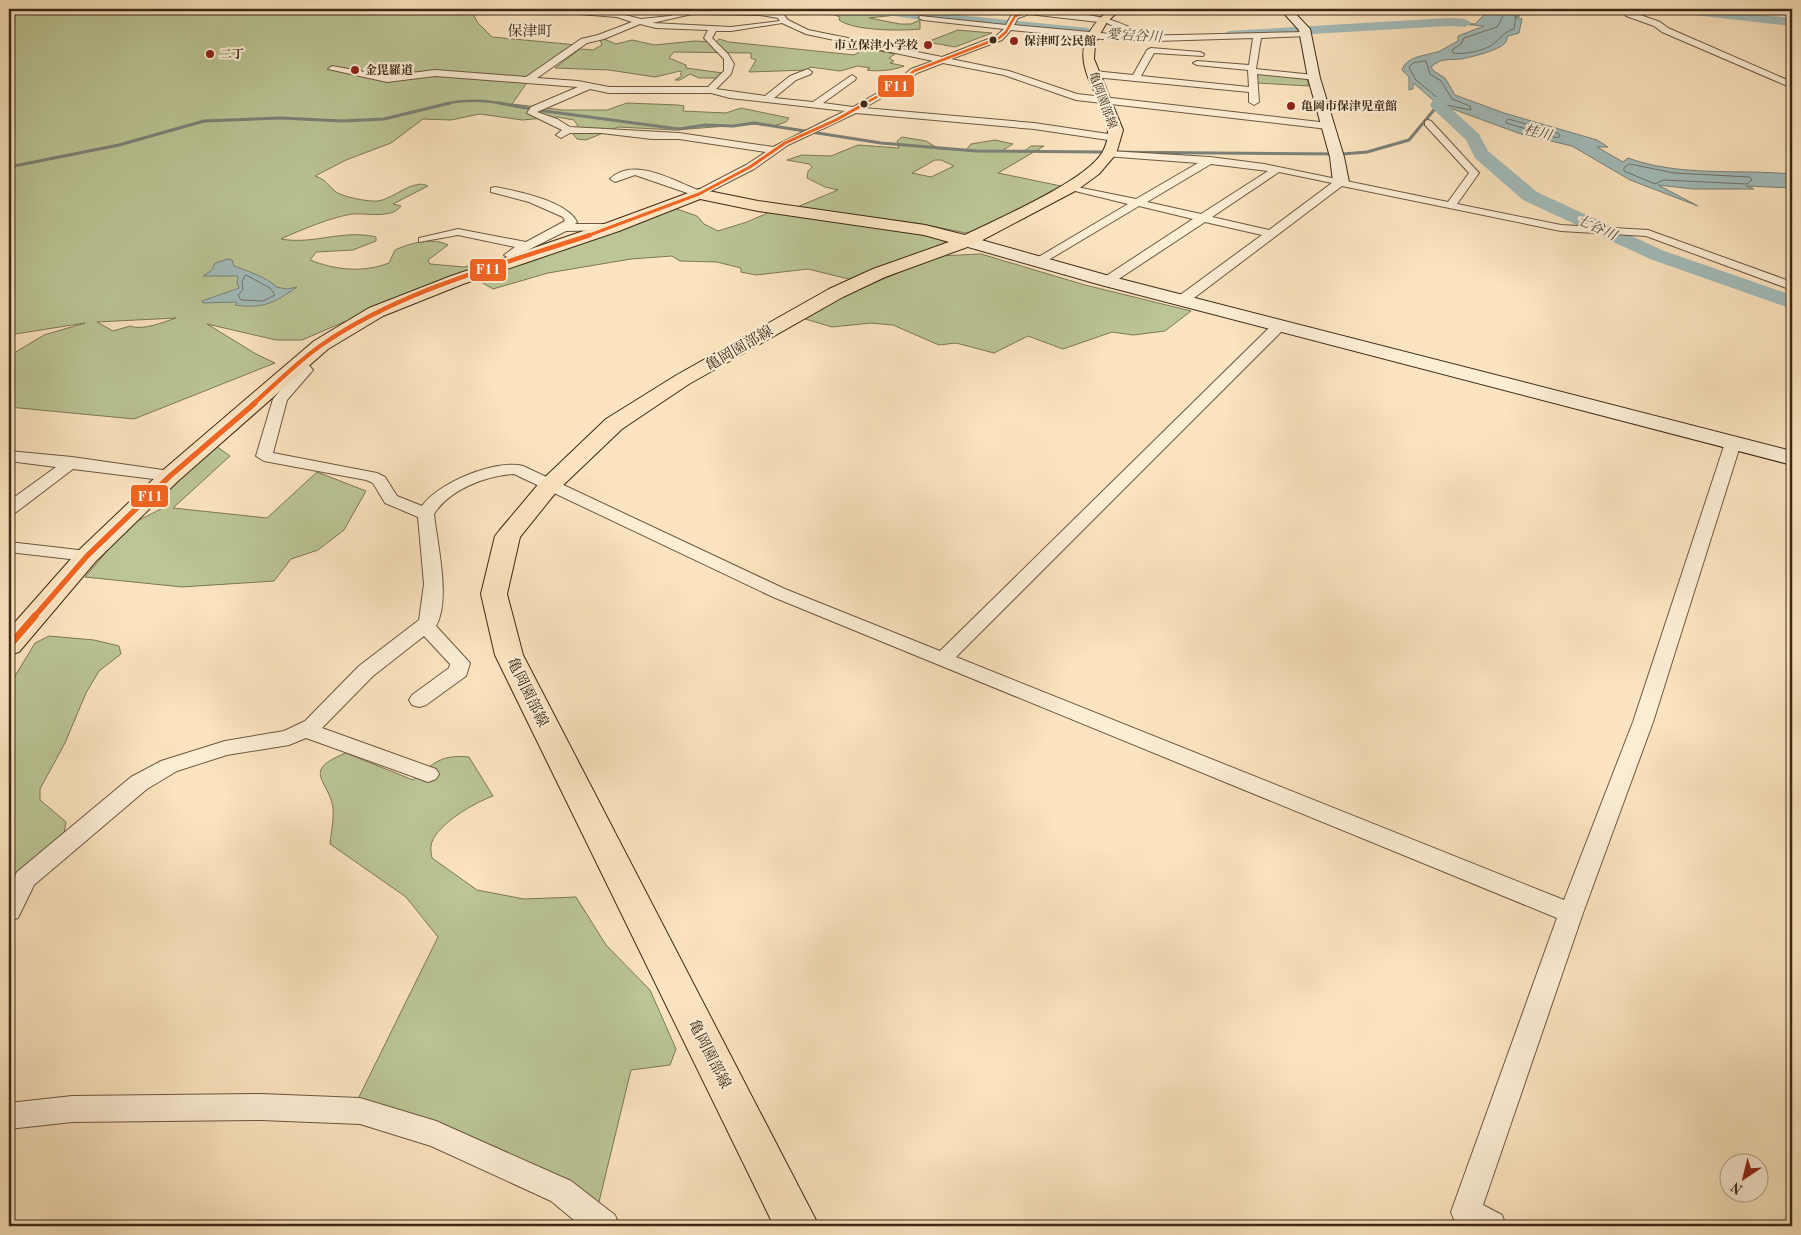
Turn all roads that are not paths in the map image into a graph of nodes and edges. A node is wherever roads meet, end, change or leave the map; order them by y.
1 (541, 9) edge
2 (921, 9) edge
3 (1040, 9) edge
4 (1092, 9) edge
5 (1115, 9) edge
6 (1252, 9) edge
7 (1285, 9) edge
8 (1628, 9) edge
9 (1165, 10) edge
10 (1231, 10) edge
11 (699, 11) edge
12 (1000, 11) edge
13 (1187, 11) junction
14 (1019, 12) junction
15 (980, 16) dead end
16 (923, 18) dead end
17 (1088, 18) junction
18 (954, 19) junction
19 (1103, 20) junction
20 (638, 22) junction
21 (785, 22) junction
22 (1010, 25) junction
23 (713, 28) junction
24 (1252, 29) junction
25 (1305, 31) junction
26 (1135, 34) junction
27 (1005, 35) junction
28 (1092, 35) junction
29 (1208, 37) junction
30 (1032, 39) dead end
31 (1072, 43) dead end
32 (1200, 54) junction
33 (942, 60) junction
34 (332, 69) dead end
35 (1252, 69) junction
36 (808, 72) dead end
37 (1094, 74) junction
38 (852, 78) dead end
39 (1136, 78) junction
40 (1314, 78) junction
41 (527, 81) junction
42 (885, 83) dead end
43 (1792, 84) edge
44 (897, 85) junction
45 (588, 86) junction
46 (1193, 86) junction
47 (623, 90) junction
48 (711, 90) junction
49 (1253, 90) junction
50 (767, 99) junction
51 (560, 100) junction
52 (1105, 100) junction
53 (816, 104) junction
54 (855, 109) junction
55 (1245, 118) junction
56 (1428, 123) dead end
57 (1328, 126) junction
58 (1111, 149) junction
59 (775, 150) junction
60 (1210, 160) junction
61 (1276, 170) junction
62 (615, 179) dead end
63 (1341, 182) junction
64 (1072, 187) junction
65 (495, 190) dead end
66 (698, 194) junction
67 (1136, 202) junction
68 (1450, 206) junction
69 (1202, 218) junction
70 (613, 227) junction
71 (566, 228) junction
72 (1569, 228) joint
73 (1270, 234) junction
74 (423, 240) dead end
75 (967, 241) junction
76 (525, 244) junction
77 (510, 254) dead end
78 (1036, 262) junction
79 (1107, 281) junction
80 (1792, 286) edge
81 (1182, 301) junction
82 (1279, 326) junction
83 (301, 364) junction
84 (1733, 443) junction
85 (9, 456) edge
86 (1792, 458) edge
87 (72, 462) junction
88 (170, 476) junction
89 (549, 486) junction
90 (9, 510) edge
91 (426, 514) junction
92 (9, 547) edge
93 (87, 556) junction
94 (425, 626) junction
95 (9, 646) edge
96 (943, 659) junction
97 (419, 700) dead end
98 (305, 730) junction
99 (428, 774) dead end
100 (9, 911) edge
101 (1571, 913) junction
102 (9, 1116) edge
103 (604, 1226) edge
104 (797, 1226) edge
105 (1491, 1226) edge

1 - 20 street
2 - 18 street
3 - 14 street
4 - 5 street
4 - 17 street
5 - 9 street
5 - 19 main road
6 - 10 street
7 - 25 street
8 - 43 street
9 - 13 street
10 - 13 street
10 - 24 street
11 - 20 street
11 - 21 street
12 - 14 street
13 - 29 street
14 - 17 street
14 - 22 street
15 - 18 street
16 - 22 street
17 - 19 street
18 - 22 street
19 - 26 street
19 - 28 main road
20 - 23 street
20 - 41 street
21 - 23 street
21 - 33 street
22 - 27 street
22 - 28 street
23 - 48 street
24 - 25 street
24 - 29 street
24 - 35 street
25 - 40 street
26 - 28 street
26 - 29 street
27 - 30 street
27 - 33 street
28 - 29 street
28 - 31 street
28 - 37 main road, 亀岡園部線
29 - 32 street
32 - 39 street
32 - 46 street
33 - 44 street
33 - 52 street
34 - 41 street
35 - 40 street
35 - 46 street
35 - 49 street
36 - 50 street
37 - 39 street
37 - 52 main road, 亀岡園部線
38 - 53 street
39 - 46 street
40 - 57 street
41 - 45 street
42 - 44 street
44 - 54 street
45 - 47 street
45 - 51 street
46 - 49 street
46 - 52 street
46 - 55 street
47 - 48 street
47 - 51 street
48 - 50 street
49 - 55 street
50 - 53 street
51 - 59 street
52 - 58 main road, 亀岡園部線
53 - 54 street
54 - 58 street
54 - 59 street
55 - 57 street
56 - 68 street
57 - 63 street
58 - 60 street
58 - 64 main road, 亀岡園部線
59 - 66 street
60 - 61 street
60 - 67 street
61 - 63 street
61 - 69 street
62 - 66 street
63 - 68 street
63 - 73 street
64 - 67 street
64 - 75 main road, 亀岡園部線
65 - 71 street
66 - 70 main road
66 - 75 main road
67 - 69 street
67 - 78 street
68 - 72 street
69 - 73 street
69 - 79 street
70 - 71 street
70 - 83 main road
71 - 76 street
72 - 80 street
73 - 81 street
74 - 76 street
75 - 78 street
75 - 89 main road, 亀岡園部線
76 - 77 street
78 - 79 street
79 - 81 street
81 - 82 street
82 - 84 street
82 - 96 street
83 - 88 main road
83 - 91 street
84 - 86 street
84 - 101 street
85 - 87 street
87 - 88 street
87 - 90 street
88 - 93 main road
89 - 91 street
89 - 96 street
89 - 104 main road, 亀岡園部線
91 - 94 street
92 - 93 street
93 - 95 main road
94 - 97 street
94 - 98 street
96 - 101 street
98 - 99 street
98 - 100 street
101 - 105 street
102 - 103 street

